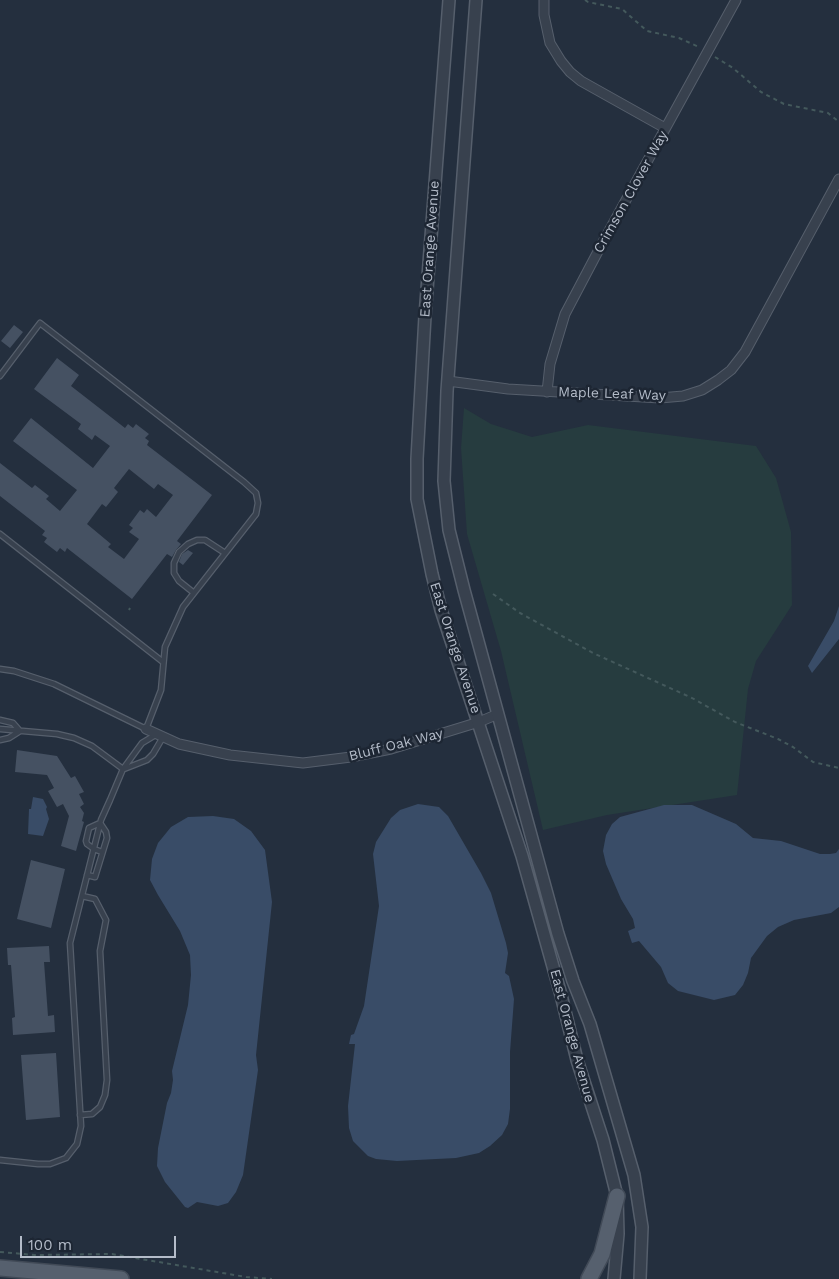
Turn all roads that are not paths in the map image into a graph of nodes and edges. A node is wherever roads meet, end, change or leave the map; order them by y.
1 (449, 0) edge
2 (476, 0) edge
3 (544, 0) edge
4 (736, 0) edge
5 (666, 128) junction
6 (839, 179) edge
7 (0, 376) edge
8 (448, 381) junction
9 (548, 392) junction
10 (0, 534) edge
11 (225, 553) junction
12 (194, 593) junction
13 (164, 662) junction
14 (0, 669) edge
15 (498, 714) junction
16 (0, 720) edge
17 (479, 722) junction
18 (0, 729) edge
19 (146, 729) junction
20 (20, 731) junction
21 (160, 736) junction
22 (0, 740) edge
23 (123, 769) junction
24 (100, 823) junction
25 (94, 849) junction
26 (102, 852) junction
27 (87, 875) junction
28 (82, 896) junction
29 (80, 1115) junction
30 (0, 1160) edge
31 (617, 1196) junction
32 (0, 1268) edge
33 (122, 1279) edge
34 (589, 1279) edge
35 (614, 1279) edge
36 (640, 1279) edge

1 - 17 street, East Orange Avenue
2 - 8 street, East Orange Avenue
3 - 5 street
4 - 5 street, Crimson Clover Way
5 - 9 street, Crimson Clover Way
6 - 9 street, Maple Leaf Way
7 - 11 lane
8 - 9 street, Maple Leaf Way
8 - 15 street, East Orange Avenue
10 - 13 lane
11 - 12 lane
11 - 12 lane
12 - 13 lane
13 - 19 lane
14 - 19 lane
15 - 17 street, Bluff Oak Way
15 - 36 street, East Orange Avenue
16 - 20 lane
17 - 21 street, Bluff Oak Way
17 - 31 street, East Orange Avenue
18 - 20 lane
19 - 21 street, Bluff Oak Way
20 - 22 lane
20 - 23 lane
21 - 23 lane
21 - 23 lane
23 - 24 lane
24 - 25 lane
24 - 25 lane
24 - 26 lane
25 - 26 lane
25 - 27 lane
26 - 27 lane
27 - 28 lane
28 - 29 lane
28 - 29 lane
29 - 30 lane
31 - 34 main road
31 - 35 street, East Orange Avenue
32 - 33 main road

